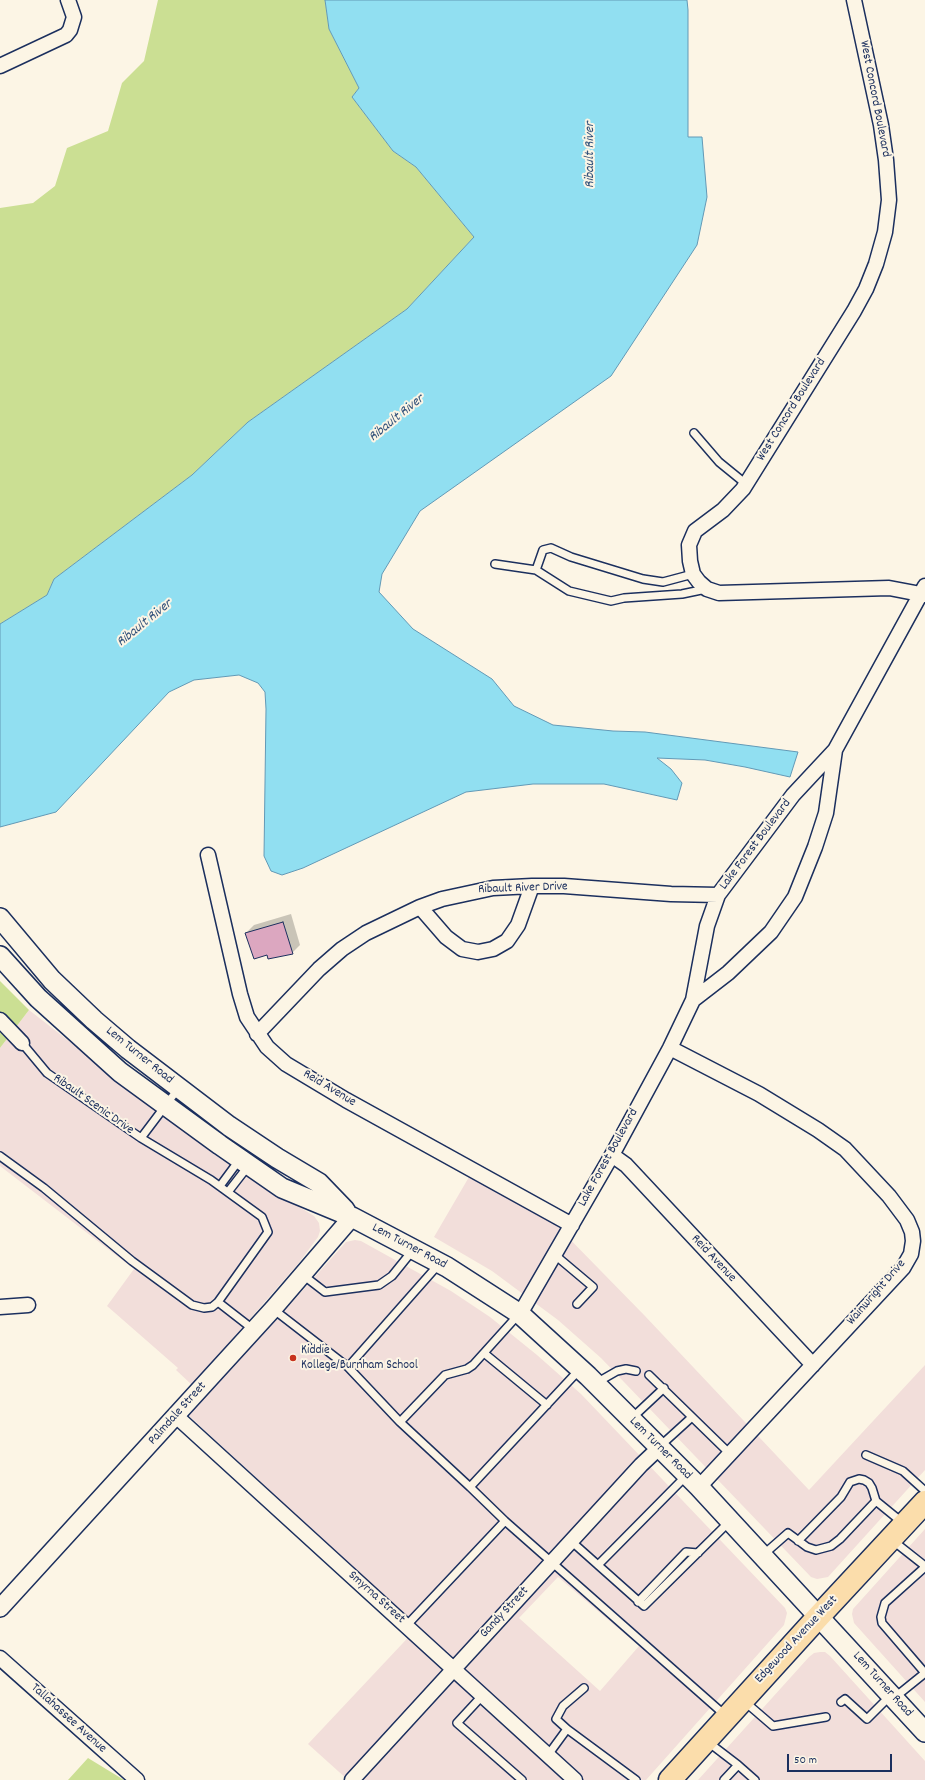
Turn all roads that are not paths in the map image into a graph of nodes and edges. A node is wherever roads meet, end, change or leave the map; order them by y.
1 (68, 0) edge
2 (854, 0) edge
3 (0, 66) edge
4 (694, 433) dead end
5 (746, 484) junction
6 (496, 564) dead end
7 (536, 570) junction
8 (693, 574) junction
9 (707, 589) junction
10 (924, 591) edge
11 (835, 750) junction
12 (208, 855) dead end
13 (532, 886) junction
14 (718, 895) junction
15 (420, 907) junction
16 (0, 918) edge
17 (0, 956) edge
18 (693, 1000) junction
19 (0, 1020) edge
20 (0, 1029) edge
21 (257, 1034) junction
22 (22, 1043) junction
23 (670, 1048) junction
24 (178, 1088) junction
25 (164, 1106) junction
26 (141, 1138) junction
27 (612, 1155) junction
28 (0, 1156) edge
29 (245, 1162) junction
30 (220, 1186) junction
31 (228, 1192) junction
32 (352, 1216) junction
33 (572, 1225) junction
34 (414, 1249) junction
35 (555, 1255) junction
36 (440, 1263) junction
37 (303, 1276) junction
38 (218, 1302) junction
39 (577, 1304) dead end
40 (28, 1305) dead end
41 (0, 1307) edge
42 (273, 1309) junction
43 (520, 1314) junction
44 (254, 1331) junction
45 (484, 1353) junction
46 (813, 1365) junction
47 (348, 1367) junction
48 (580, 1369) junction
49 (636, 1371) dead end
50 (649, 1375) dead end
51 (595, 1384) junction
52 (664, 1388) junction
53 (547, 1404) junction
54 (176, 1416) junction
55 (692, 1417) junction
56 (630, 1420) junction
57 (400, 1422) junction
58 (659, 1448) junction
59 (729, 1453) junction
60 (866, 1455) dead end
61 (693, 1481) junction
62 (470, 1487) junction
63 (925, 1491) edge
64 (876, 1501) junction
65 (925, 1502) edge
66 (730, 1520) junction
67 (505, 1521) junction
68 (898, 1531) junction
69 (571, 1541) junction
70 (798, 1541) junction
71 (762, 1555) junction
72 (552, 1562) junction
73 (598, 1565) junction
74 (925, 1566) edge
75 (0, 1608) edge
76 (818, 1616) junction
77 (407, 1625) junction
78 (0, 1658) edge
79 (453, 1669) junction
80 (584, 1688) dead end
81 (482, 1696) junction
82 (892, 1696) junction
83 (742, 1700) junction
84 (841, 1702) dead end
85 (726, 1717) junction
86 (826, 1717) dead end
87 (924, 1728) edge
88 (567, 1729) junction
89 (705, 1740) junction
90 (548, 1756) junction
91 (738, 1765) junction
92 (137, 1780) edge
93 (352, 1780) edge
94 (522, 1780) edge
95 (576, 1780) edge
96 (636, 1780) edge
97 (670, 1780) edge
98 (724, 1780) edge
99 (755, 1780) edge

1 - 3 street
2 - 5 street, West Concord Boulevard
4 - 5 lane
5 - 8 street, West Concord Boulevard
6 - 7 lane
7 - 8 lane
7 - 9 lane
8 - 9 street
9 - 10 street
10 - 11 street, Lake Forest Boulevard
11 - 14 street, Lake Forest Boulevard
11 - 18 street, Lake Forest Boulevard
12 - 21 street, Reid Avenue
13 - 14 street, Ribault River Drive
13 - 15 street, Ribault River Drive
13 - 15 street
14 - 18 street, Lake Forest Boulevard
15 - 21 street, Ribault River Drive
16 - 24 main road, Lem Turner Road
17 - 25 main road, Lem Turner Road
18 - 23 street, Lake Forest Boulevard
19 - 22 street, Ribault Scenic Drive
20 - 22 street, Ribault Scenic Drive
21 - 33 street, Reid Avenue
22 - 26 lane, Ribault Scenic Drive
23 - 27 street, Lake Forest Boulevard
23 - 46 street, Wainwright Drive
24 - 25 lane, Ribault Scenic Drive
24 - 32 main road, Lem Turner Road
25 - 26 lane, Ribault Scenic Drive
25 - 29 main road, Lem Turner Road
26 - 30 lane
27 - 33 street, Lake Forest Boulevard
27 - 46 street, Reid Avenue
28 - 38 lane
29 - 30 lane
29 - 31 lane
29 - 32 main road, Lem Turner Road
30 - 31 lane
31 - 38 lane
32 - 34 main road, Lem Turner Road
32 - 37 street, Palmdale Street
33 - 35 street, Lake Forest Boulevard
34 - 36 main road, Lem Turner Road
34 - 37 lane
35 - 39 lane
35 - 43 street, Lake Forest Boulevard
36 - 43 main road, Lem Turner Road
36 - 47 lane
37 - 42 street, Palmdale Street
38 - 44 lane
40 - 41 street
42 - 44 street, Palmdale Street
42 - 47 lane
43 - 45 lane
43 - 48 main road, Lem Turner Road
44 - 54 street, Palmdale Street
45 - 53 lane
45 - 57 lane
46 - 59 street, Wainwright Drive
47 - 57 lane
48 - 51 main road, Lem Turner Road
48 - 53 lane
49 - 51 lane
50 - 52 lane
51 - 56 main road, Lem Turner Road
52 - 55 lane
52 - 56 lane
53 - 62 lane
54 - 75 street, Palmdale Street
54 - 77 street, Smyrna Street
55 - 58 lane
55 - 59 lane
56 - 58 main road, Lem Turner Road
57 - 62 lane
58 - 61 main road, Lem Turner Road
58 - 69 street, Gandy Street
59 - 61 street, Wainwright Drive
60 - 63 lane
61 - 66 main road, Lem Turner Road
61 - 73 lane
62 - 67 lane
64 - 68 lane
64 - 70 lane
64 - 70 lane
65 - 68 main road, Edgewood Avenue West
66 - 71 main road, Lem Turner Road
66 - 73 lane
67 - 72 lane
67 - 77 lane
68 - 74 lane
68 - 76 main road, Edgewood Avenue West
69 - 72 street, Gandy Street
69 - 73 lane
70 - 71 lane
71 - 76 main road, Lem Turner Road
72 - 79 street, Gandy Street
72 - 85 lane
74 - 82 lane
76 - 82 main road, Lem Turner Road
76 - 83 main road, Edgewood Avenue West
77 - 79 street, Smyrna Street
78 - 92 street, Tallahassee Avenue
79 - 81 street, Smyrna Street
79 - 93 street, Gandy Street
80 - 88 lane
81 - 90 street, Smyrna Street
81 - 94 lane
82 - 84 lane
82 - 87 main road, Lem Turner Road
83 - 85 main road, Edgewood Avenue West
83 - 86 lane
85 - 89 main road, Edgewood Avenue West
88 - 90 lane
88 - 96 lane
89 - 91 lane
89 - 97 main road, Edgewood Avenue West
90 - 95 street, Smyrna Street
91 - 98 lane
91 - 99 lane

